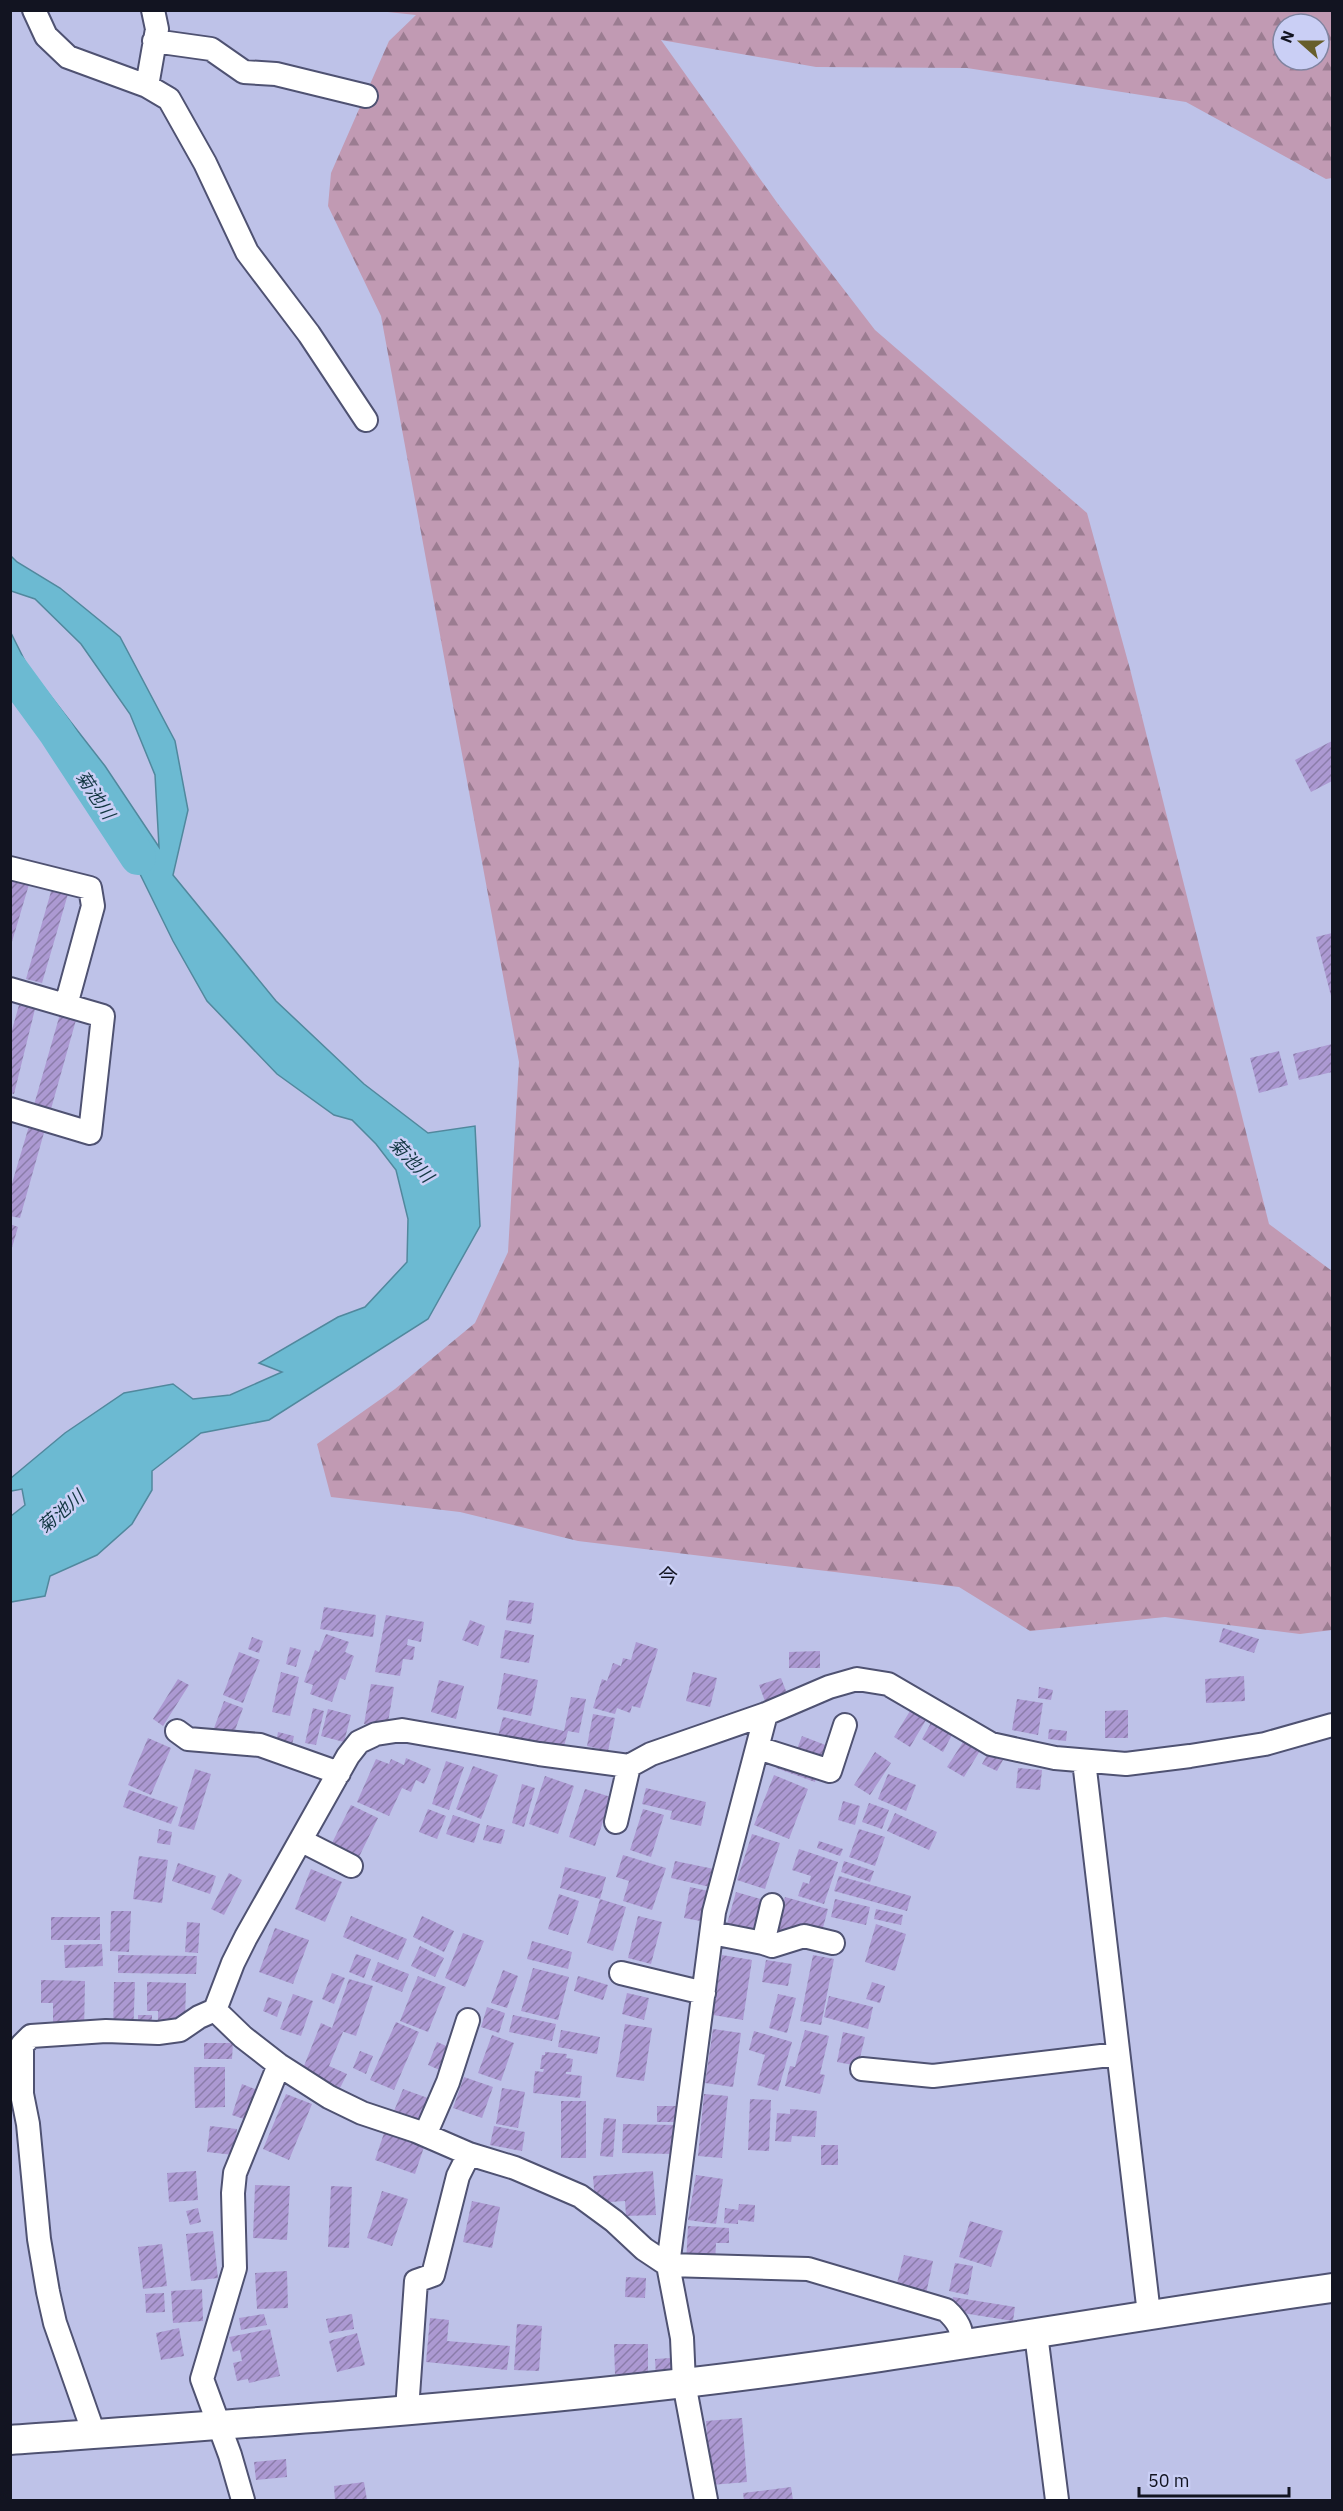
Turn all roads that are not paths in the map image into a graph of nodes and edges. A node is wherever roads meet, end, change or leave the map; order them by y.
1 (34, 10) edge
2 (153, 10) edge
3 (154, 40) junction
4 (147, 86) junction
5 (366, 96) dead end
6 (366, 420) dead end
7 (10, 868) edge
8 (10, 989) edge
9 (66, 1005) junction
10 (10, 1109) edge
11 (766, 1714) junction
12 (845, 1725) dead end
13 (1332, 1725) edge
14 (177, 1731) dead end
15 (758, 1748) junction
16 (1084, 1761) junction
17 (629, 1766) junction
18 (339, 1773) junction
19 (616, 1822) dead end
20 (302, 1841) junction
21 (351, 1866) dead end
22 (772, 1905) dead end
23 (712, 1933) junction
24 (763, 1943) junction
25 (833, 1943) dead end
26 (621, 1973) dead end
27 (704, 1992) junction
28 (215, 2010) junction
29 (468, 2020) dead end
30 (1118, 2054) junction
31 (279, 2065) junction
32 (862, 2069) dead end
33 (425, 2135) junction
34 (469, 2154) junction
35 (668, 2265) junction
36 (1332, 2288) edge
37 (1149, 2314) junction
38 (1036, 2334) junction
39 (961, 2346) junction
40 (684, 2383) junction
41 (407, 2410) junction
42 (219, 2425) junction
43 (94, 2434) junction
44 (10, 2440) edge
45 (243, 2500) edge
46 (706, 2500) edge
47 (1057, 2500) edge

1 - 4 street
2 - 3 street
3 - 4 street
3 - 5 street
4 - 6 street
7 - 9 street
8 - 9 street
9 - 10 street
11 - 15 street
11 - 16 street
11 - 17 street
12 - 15 street
13 - 16 street
14 - 18 street
15 - 23 street
16 - 30 street
17 - 18 street
17 - 19 street
18 - 20 street
20 - 21 street
20 - 28 street
22 - 24 street
23 - 24 street
23 - 27 street
24 - 25 street
26 - 27 street
27 - 35 street
28 - 31 street
28 - 43 street
29 - 33 street
30 - 32 street
30 - 37 street
31 - 33 street
31 - 42 street
33 - 34 street
34 - 35 street
34 - 41 street
35 - 39 street
35 - 40 street
36 - 37 street
37 - 38 street
38 - 39 street
38 - 47 street
39 - 40 street
40 - 41 street
40 - 46 street
41 - 42 street
42 - 43 street
42 - 45 street
43 - 44 street

